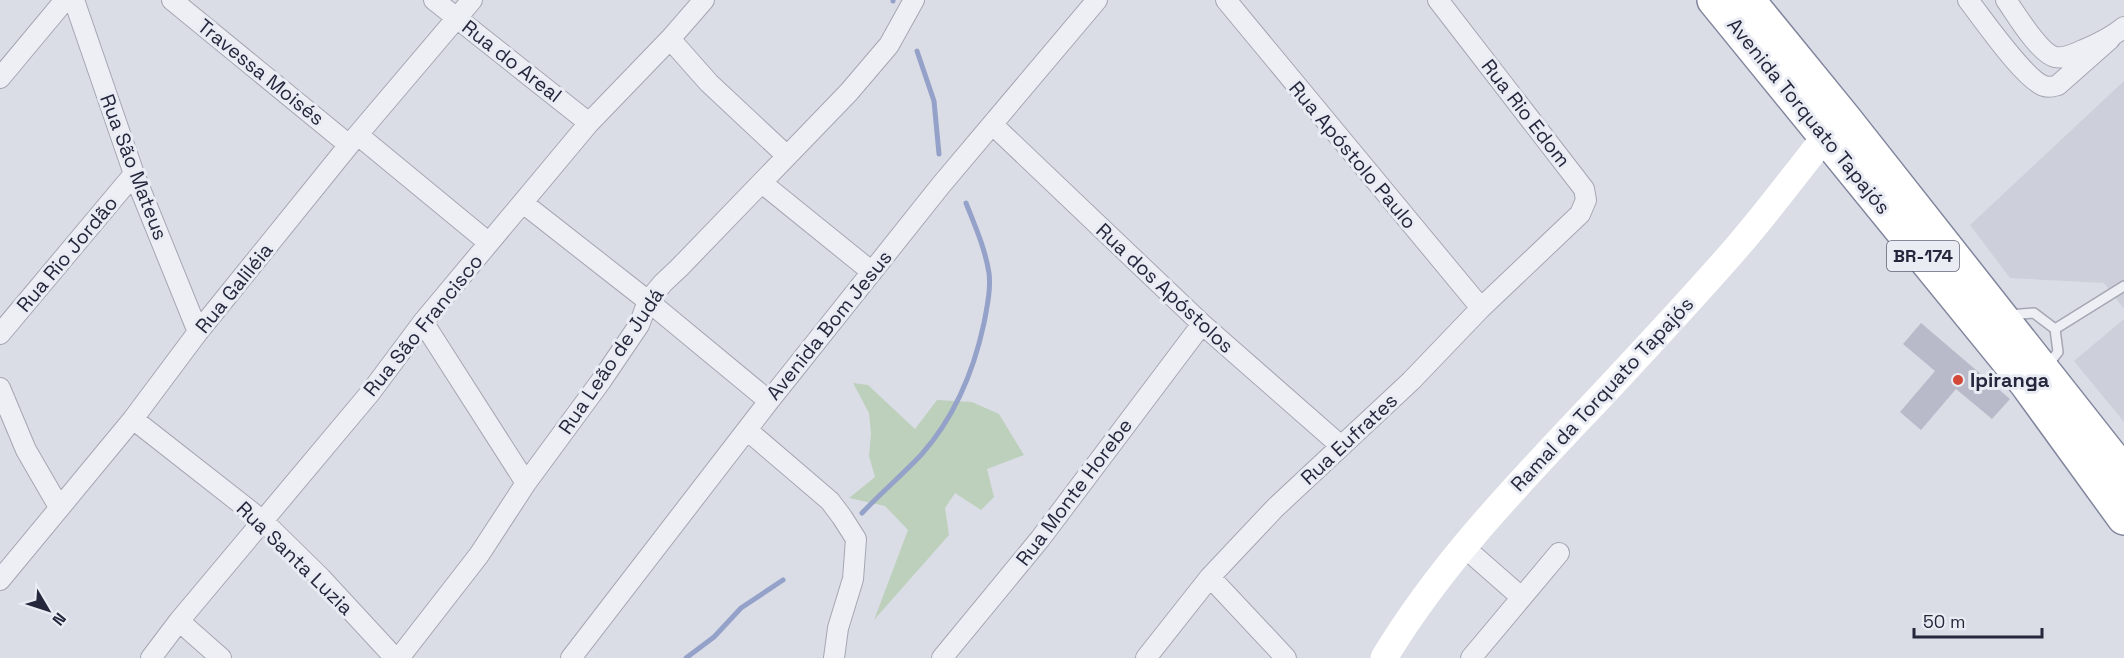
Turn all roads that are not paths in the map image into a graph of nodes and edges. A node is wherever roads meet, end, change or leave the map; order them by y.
1 (64, 0) edge
2 (74, 0) edge
3 (172, 0) edge
4 (434, 0) edge
5 (472, 0) edge
6 (704, 0) edge
7 (914, 0) edge
8 (1097, 0) edge
9 (1226, 0) edge
10 (1438, 0) edge
11 (1714, 0) edge
12 (1748, 0) edge
13 (1968, 0) edge
14 (2006, 0) edge
15 (457, 18) junction
16 (2117, 33) edge
17 (670, 39) junction
18 (0, 78) edge
19 (589, 123) junction
20 (993, 125) junction
21 (1826, 136) junction
22 (354, 140) junction
23 (787, 156) junction
24 (134, 174) junction
25 (762, 183) junction
26 (523, 203) junction
27 (1564, 230) joint
28 (489, 243) junction
29 (872, 272) junction
30 (2124, 286) edge
31 (648, 301) junction
32 (1481, 308) junction
33 (2000, 315) junction
34 (423, 322) junction
35 (1202, 324) junction
36 (2055, 329) junction
37 (198, 332) junction
38 (0, 334) edge
39 (2043, 370) junction
40 (0, 388) edge
41 (769, 401) junction
42 (133, 419) junction
43 (747, 430) junction
44 (1341, 446) junction
45 (2124, 473) edge
46 (526, 483) junction
47 (59, 507) junction
48 (2124, 518) edge
49 (263, 521) junction
50 (1464, 547) junction
51 (1559, 553) dead end
52 (1210, 578) junction
53 (0, 580) edge
54 (1521, 597) junction
55 (179, 621) junction
56 (151, 658) edge
57 (221, 658) edge
58 (397, 658) edge
59 (571, 658) edge
60 (834, 658) edge
61 (942, 658) edge
62 (1146, 658) edge
63 (1286, 658) edge
64 (1384, 658) edge
65 (1471, 658) edge

1 - 18 street
2 - 24 street, Rua São Mateus
3 - 22 street, Travessa Moisés
4 - 15 street, Rua do Areal
5 - 15 street, Rua Galiléia
6 - 17 street, Rua São Francisco
7 - 23 street, Rua Leão de Judá
8 - 20 street, Avenida Bom Jesus
9 - 32 street, Rua Apóstolo Paulo
10 - 27 street, Rua Rio Edom
11 - 21 highway, Avenida Torquato Tapajós / BR-174
12 - 33 highway, Avenida Torquato Tapajós / BR-174
13 - 16 street
14 - 16 street
15 - 19 street, Rua do Areal
15 - 22 street, Rua Galiléia
17 - 19 street, Rua São Francisco
17 - 23 street
19 - 26 street, Rua São Francisco
20 - 29 street, Avenida Bom Jesus
20 - 35 street, Rua dos Apóstolos
21 - 48 highway, Avenida Torquato Tapajós / BR-174
21 - 50 street, Ramal da Torquato Tapajós
22 - 28 street, Travessa Moisés
22 - 37 street, Rua Galiléia
23 - 25 street, Rua Leão de Judá
24 - 37 street, Rua São Mateus
24 - 38 street, Rua Rio Jordão
25 - 29 street
25 - 31 street, Rua Leão de Judá
26 - 28 street, Rua São Francisco
26 - 31 street
27 - 32 street, Rua Eufrates
28 - 34 street, Rua São Francisco
29 - 41 street, Avenida Bom Jesus
30 - 36 lane
31 - 41 street
31 - 46 street, Rua Leão de Judá
32 - 44 street, Rua Eufrates
33 - 36 lane
33 - 39 highway, Avenida Torquato Tapajós / BR-174
34 - 46 street
34 - 49 street, Rua São Francisco
35 - 44 street, Rua dos Apóstolos
35 - 61 street, Rua Monte Horebe
36 - 39 lane
37 - 42 street, Rua Galiléia
39 - 45 highway, Avenida Torquato Tapajós / BR-174
40 - 47 street
41 - 43 street, Avenida Bom Jesus
42 - 47 street, Rua Galiléia
42 - 49 street, Rua Santa Luzia
43 - 59 street, Avenida Bom Jesus
43 - 60 street
44 - 52 street, Rua Eufrates
46 - 58 street, Rua Leão de Judá
47 - 53 street, Rua Galiléia
49 - 55 street, Rua São Francisco
49 - 58 street, Rua Santa Luzia
50 - 54 street
50 - 64 street, Ramal da Torquato Tapajós
51 - 54 street
52 - 62 street, Rua Eufrates
52 - 63 street
54 - 65 street
55 - 56 street, Rua São Francisco
55 - 57 street

